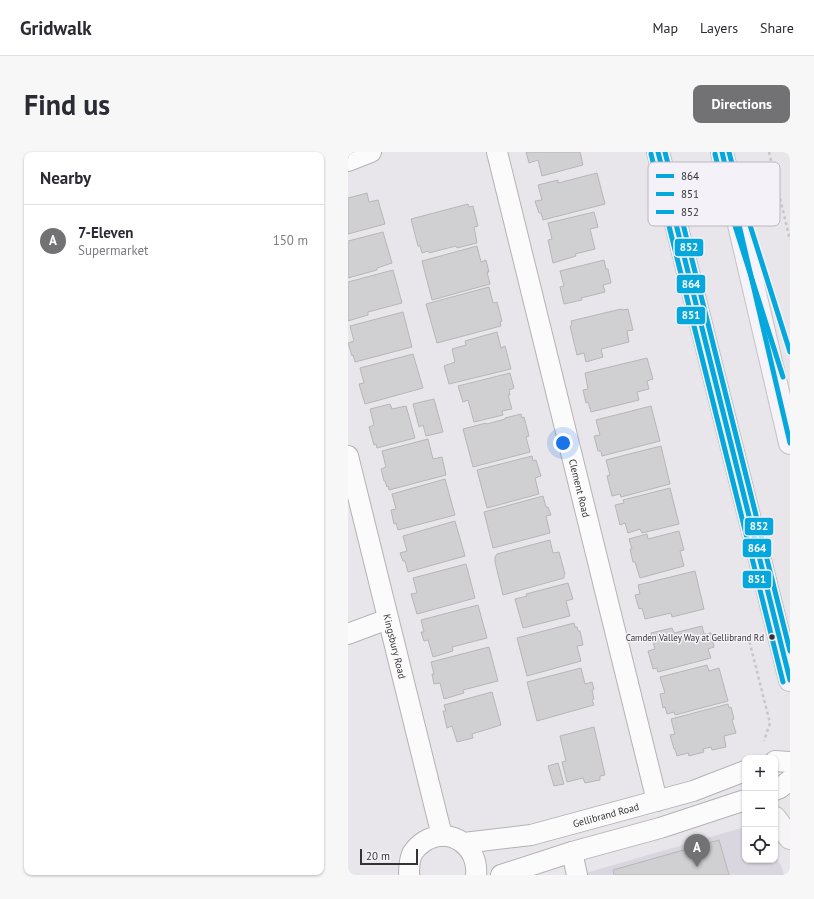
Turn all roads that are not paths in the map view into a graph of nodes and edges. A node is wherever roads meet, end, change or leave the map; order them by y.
1 (371, 152) edge
2 (497, 152) edge
3 (658, 152) edge
4 (722, 152) edge
5 (348, 162) edge
6 (661, 162) edge
7 (724, 162) edge
8 (678, 226) edge
9 (739, 226) edge
10 (742, 226) edge
11 (790, 375) edge
12 (790, 443) edge
13 (348, 456) edge
14 (388, 619) junction
15 (348, 634) edge
16 (790, 680) edge
17 (778, 761) edge
18 (790, 762) edge
19 (742, 772) edge
20 (790, 780) edge
21 (778, 789) edge
22 (657, 801) junction
23 (742, 801) edge
24 (778, 822) edge
25 (442, 836) junction
26 (790, 838) edge
27 (464, 843) junction
28 (572, 852) junction
29 (409, 875) edge
30 (476, 875) edge
31 (501, 875) edge
32 (577, 875) edge

1 - 5 street
2 - 22 street, Clement Road
3 - 6 main road
4 - 7 main road
8 - 16 main road
9 - 12 main road
10 - 11 main road
13 - 14 street, Kingsbury Road
14 - 15 street
14 - 25 street, Kingsbury Road
17 - 18 street
19 - 22 street, Gellibrand Road
20 - 21 street
22 - 27 street, Gellibrand Road
23 - 28 street
24 - 26 main road
25 - 27 street
25 - 29 street
27 - 30 street
28 - 31 street
28 - 32 street

